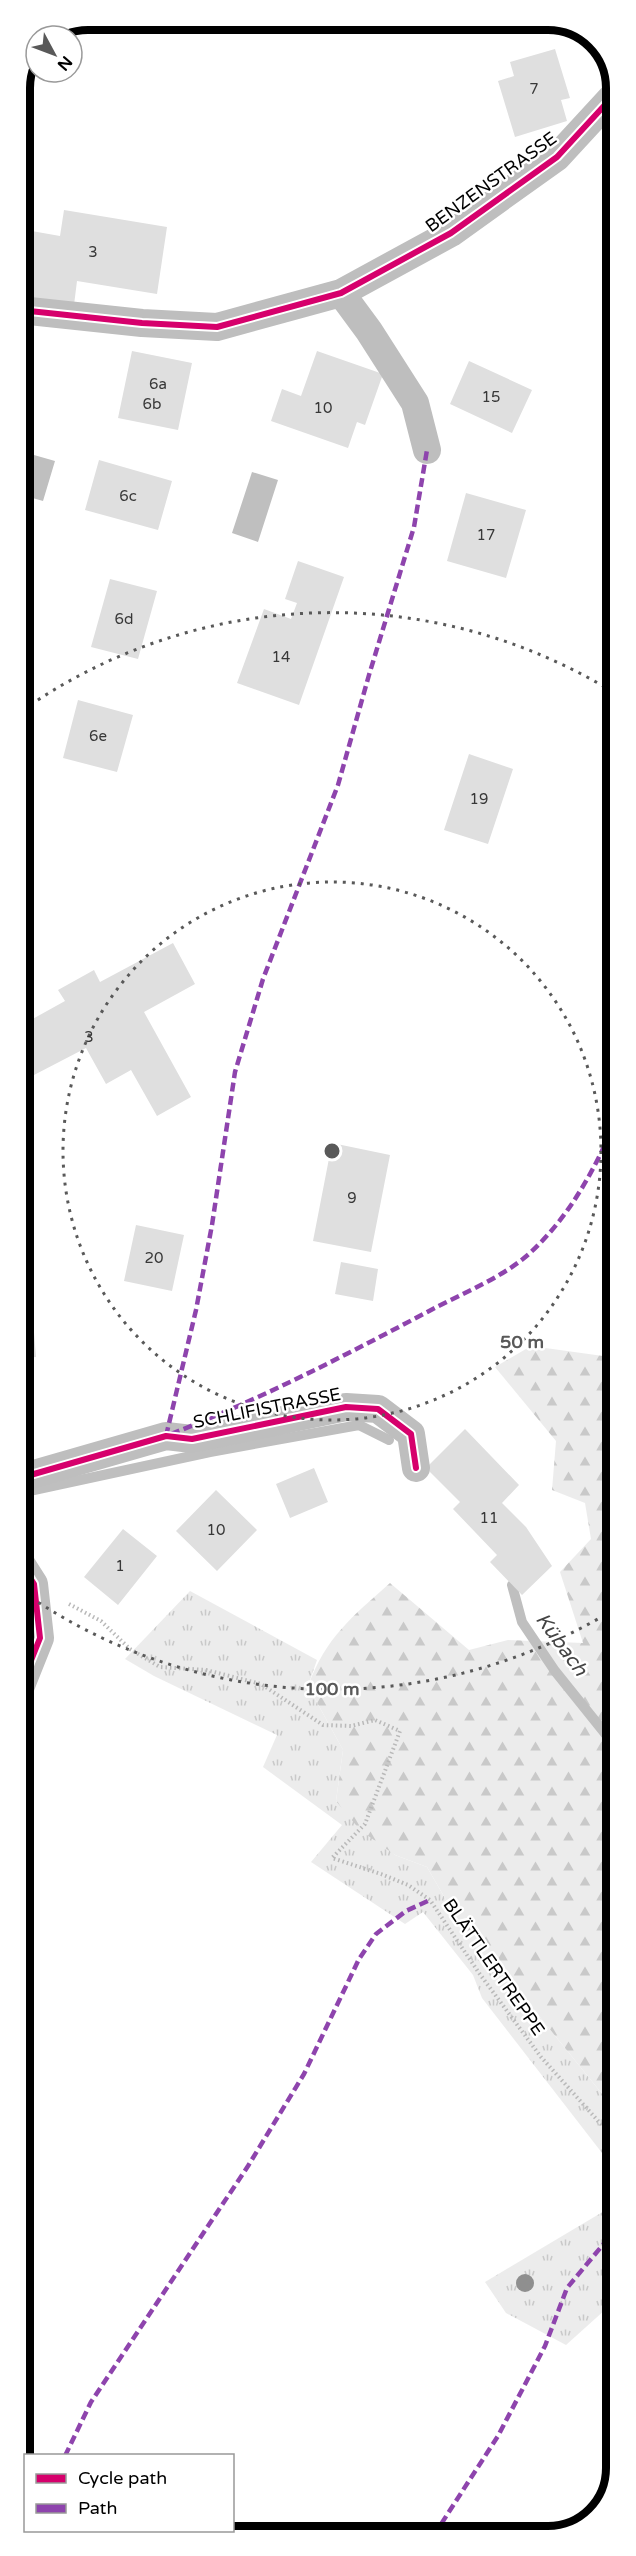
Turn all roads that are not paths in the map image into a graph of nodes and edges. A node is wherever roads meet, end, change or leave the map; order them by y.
1 (606, 104) edge
2 (341, 293) junction
3 (30, 311) edge
4 (428, 450) dead end
5 (416, 1468) dead end
6 (30, 1477) edge
7 (30, 1588) edge
8 (30, 1663) edge

1 - 2 street, BENZENSTRASSE
2 - 3 street, BENZENSTRASSE
2 - 4 street
5 - 6 street, SCHLIFISTRASSE
7 - 8 street

